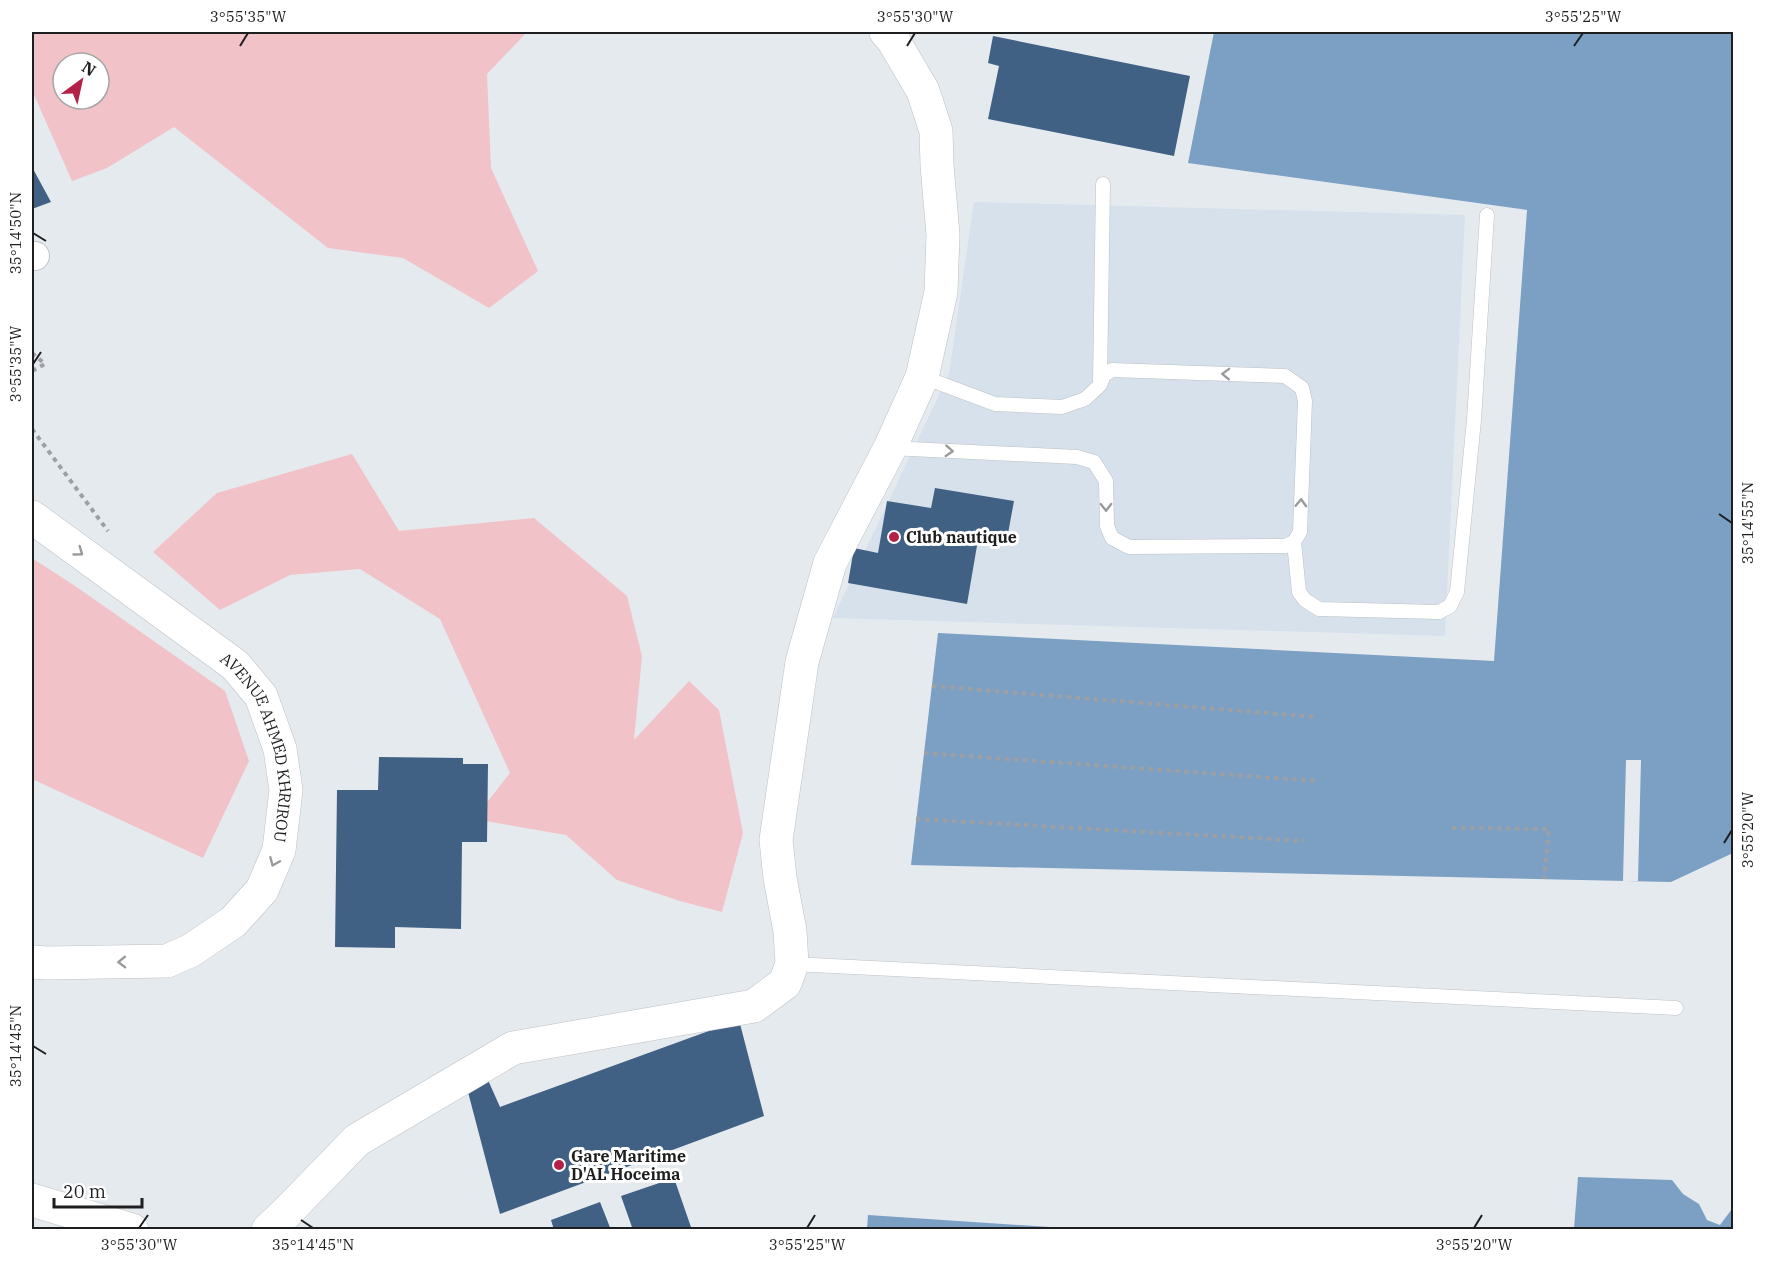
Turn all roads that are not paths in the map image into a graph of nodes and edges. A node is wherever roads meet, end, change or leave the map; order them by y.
1 (886, 32) edge
2 (1103, 184) dead end
3 (1487, 215) dead end
4 (922, 377) junction
5 (1100, 386) junction
6 (890, 448) junction
7 (32, 517) edge
8 (1294, 542) junction
9 (32, 962) edge
10 (792, 964) junction
11 (1676, 1008) dead end
12 (32, 1200) edge
13 (279, 1223) edge
14 (132, 1230) edge

1 - 4 street
2 - 5 lane
3 - 8 lane
4 - 5 lane
4 - 6 street
8 -> 5 lane
6 -> 8 lane
6 - 10 street
7 -> 9 street, AVENUE AHMED KHRIROU
10 - 11 lane
10 - 13 street
12 - 14 street

